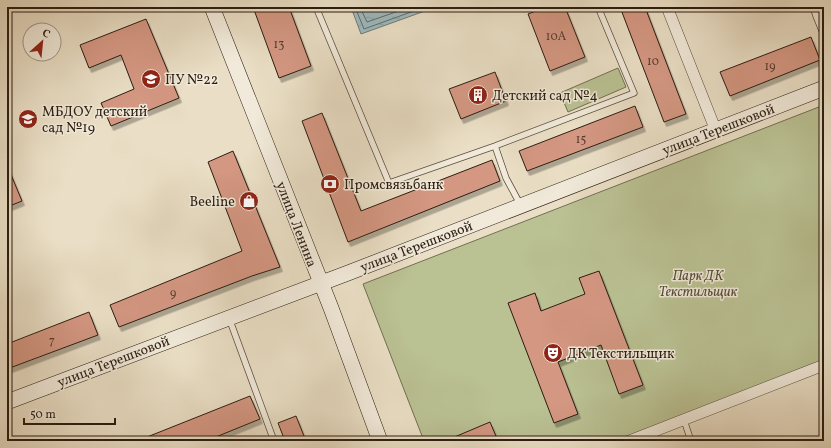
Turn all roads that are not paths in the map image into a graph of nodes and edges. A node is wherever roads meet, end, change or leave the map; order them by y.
1 (212, 7) edge
2 (316, 7) edge
3 (598, 7) edge
4 (667, 7) edge
5 (813, 7) edge
6 (824, 13) edge
7 (816, 16) junction
8 (824, 36) edge
9 (824, 88) edge
10 (716, 131) junction
11 (495, 146) junction
12 (521, 206) junction
13 (320, 283) junction
14 (229, 318) junction
15 (824, 365) edge
16 (7, 402) edge
17 (684, 420) junction
18 (274, 441) edge
19 (380, 441) edge
20 (629, 441) edge
21 (691, 441) edge

1 - 13 street, улица Ленина
2 - 11 lane
3 - 11 lane
4 - 10 street
5 - 7 lane
6 - 7 lane
7 - 8 lane
9 - 10 street, улица Терешковой
10 - 12 street, улица Терешковой
11 - 12 lane
12 - 13 street, улица Терешковой
13 - 14 street, улица Терешковой
13 - 19 street, улица Ленина
14 - 16 street, улица Терешковой
14 - 18 lane
15 - 17 street
17 - 20 street
17 - 21 lane

